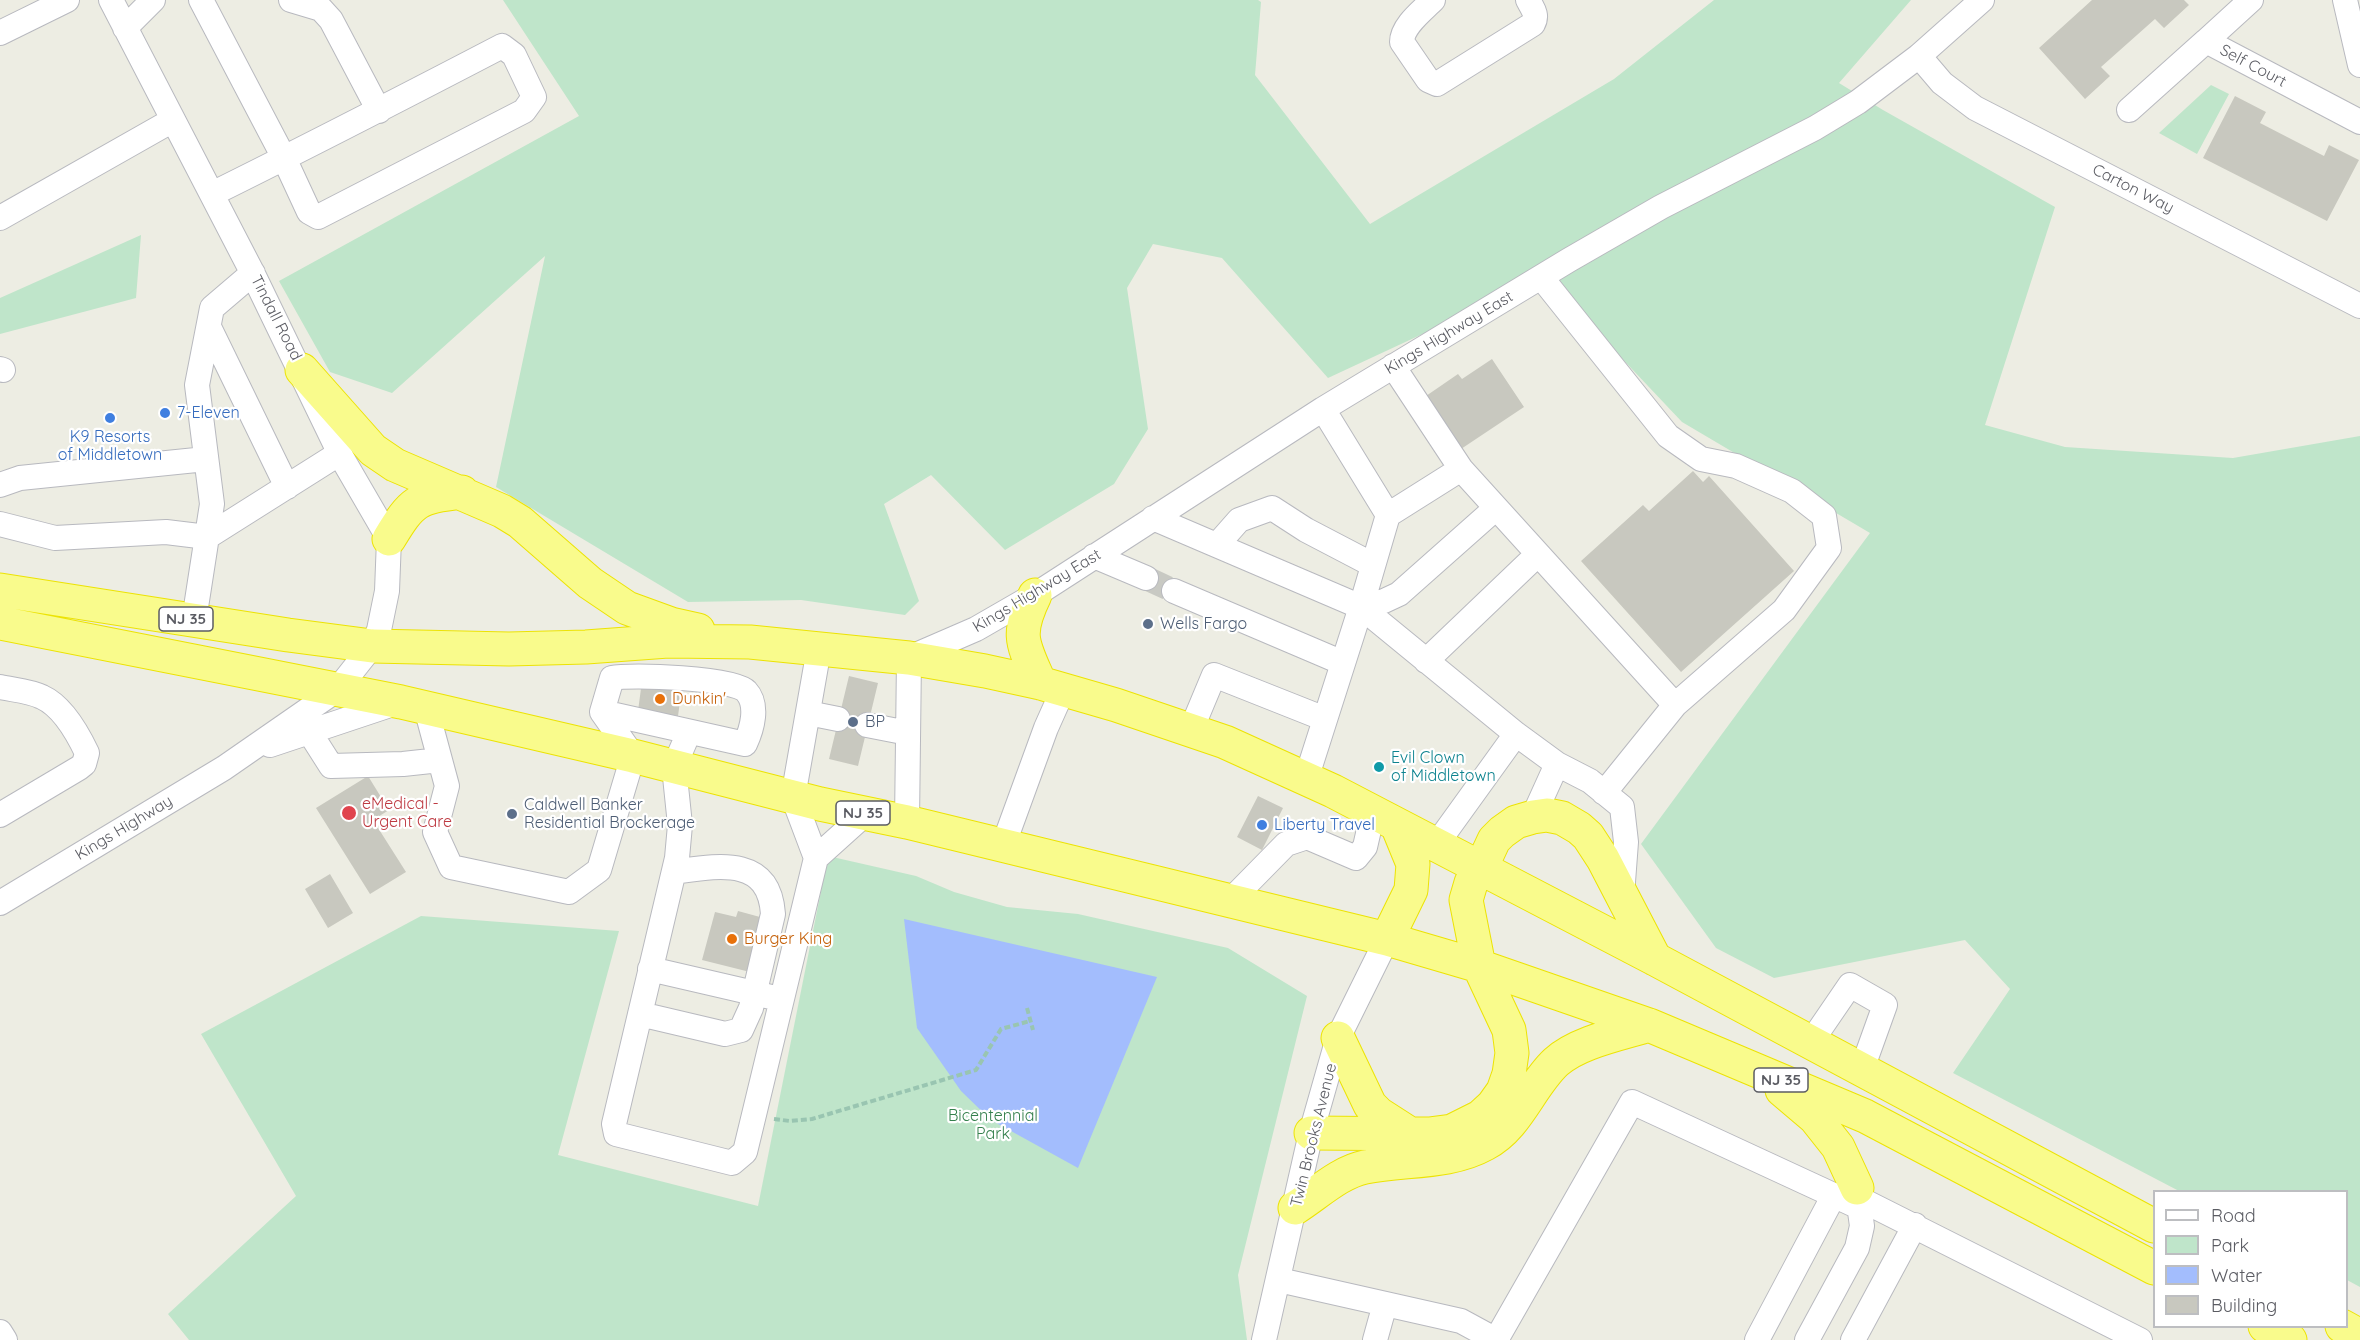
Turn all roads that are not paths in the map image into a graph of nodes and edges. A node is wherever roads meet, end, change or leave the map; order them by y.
1 (67, 0) edge
2 (111, 0) edge
3 (153, 0) edge
4 (201, 0) edge
5 (291, 0) edge
6 (1433, 0) edge
7 (1528, 0) edge
8 (1982, 0) edge
9 (2251, 0) edge
10 (2345, 0) edge
11 (125, 28) junction
12 (0, 33) edge
13 (2206, 41) junction
14 (1919, 56) junction
15 (2360, 65) edge
16 (2129, 110) dead end
17 (379, 111) junction
18 (2358, 116) edge
19 (173, 120) junction
20 (284, 158) junction
21 (212, 194) junction
22 (0, 218) edge
23 (253, 273) junction
24 (1541, 277) junction
25 (2360, 306) edge
26 (208, 327) junction
27 (1393, 366) junction
28 (302, 370) junction
29 (1323, 409) junction
30 (340, 453) junction
31 (206, 459) junction
32 (1461, 469) junction
33 (0, 485) edge
34 (287, 487) junction
35 (462, 492) junction
36 (1496, 508) junction
37 (1388, 515) junction
38 (1153, 518) junction
39 (0, 524) edge
40 (207, 537) junction
41 (389, 539) junction
42 (1228, 550) junction
43 (1538, 554) junction
44 (1094, 556) junction
45 (1373, 565) junction
46 (1146, 578) tunnel mouth
47 (0, 590) edge
48 (1174, 591) tunnel mouth
49 (1035, 595) junction
50 (1361, 607) junction
51 (194, 620) junction
52 (0, 622) edge
53 (681, 641) junction
54 (750, 642) junction
55 (372, 646) junction
56 (819, 649) junction
57 (909, 658) junction
58 (1426, 661) junction
59 (1343, 663) junction
60 (671, 677) junction
61 (1051, 686) junction
62 (0, 687) edge
63 (338, 689) junction
64 (414, 705) junction
65 (1675, 705) junction
66 (602, 712) junction
67 (808, 713) junction
68 (838, 719) dead end
69 (1325, 719) junction
70 (867, 725) dead end
71 (1191, 730) junction
72 (689, 732) junction
73 (310, 733) junction
74 (908, 733) junction
75 (1516, 734) junction
76 (248, 752) junction
77 (633, 756) junction
78 (440, 760) junction
79 (1557, 764) junction
80 (674, 767) junction
81 (1306, 779) junction
82 (1604, 793) junction
83 (793, 797) junction
84 (866, 813) junction
85 (0, 815) edge
86 (1533, 817) junction
87 (1385, 818) junction
88 (907, 822) junction
89 (1436, 845) junction
90 (1003, 846) junction
91 (816, 858) junction
92 (1481, 868) junction
93 (674, 872) junction
94 (1622, 896) junction
95 (1230, 901) junction
96 (0, 903) edge
97 (1387, 939) junction
98 (1655, 959) junction
99 (1479, 966) junction
100 (650, 969) junction
101 (755, 993) junction
102 (782, 999) junction
103 (640, 1014) junction
104 (1649, 1025) junction
105 (1338, 1038) junction
106 (1811, 1042) junction
107 (1758, 1069) junction
108 (1862, 1069) junction
109 (1407, 1132) junction
110 (1311, 1133) junction
111 (1852, 1197) junction
112 (1295, 1208) junction
113 (1915, 1225) junction
114 (2153, 1225) edge
115 (2153, 1267) edge
116 (1279, 1280) junction
117 (1385, 1304) junction
118 (2346, 1328) edge
119 (0, 1332) edge
120 (2360, 1336) edge
121 (5, 1340) edge
122 (1264, 1340) edge
123 (1375, 1340) edge
124 (1496, 1340) edge
125 (1757, 1340) edge
126 (1807, 1340) edge
127 (1853, 1340) edge
128 (2140, 1340) edge

1 - 12 street
2 - 11 street, Tindall Road
3 - 11 street
4 - 20 street
5 - 17 street
6 - 7 street
8 - 14 street, Kings Highway East
9 - 13 street, Self Court
10 - 15 street
11 - 19 street, Tindall Road
13 - 16 street
13 - 18 street, Self Court
14 - 24 street, Kings Highway East
14 - 25 street, Carton Way
17 - 20 street
17 - 20 street
19 - 21 street, Tindall Road
19 - 22 street
20 - 21 street
21 - 23 street, Tindall Road
23 - 26 street
23 - 28 street, Tindall Road
24 - 27 street, Kings Highway East
24 - 65 street
26 - 31 street
26 - 34 street
27 - 29 street, Kings Highway East
27 - 32 street
28 - 30 street, Tindall Road
28 - 35 highway
29 - 37 street
29 - 38 street, Kings Highway East
30 - 34 street
30 - 41 street, Tindall Road
31 - 33 street
31 - 40 street
32 - 36 street
32 - 37 street
34 - 40 street
35 - 41 highway
35 - 54 highway
36 - 43 street
36 - 50 street
37 - 45 street
38 - 42 street
38 - 44 street, Kings Highway East
39 - 40 street
40 - 51 street
41 - 55 street
42 - 45 street
42 - 50 street
43 - 58 street
43 - 65 street
44 - 46 street
44 - 49 street, Kings Highway East
45 - 50 street
47 - 51 highway, NJ 35
48 - 59 street
49 - 57 street, Kings Highway East
49 - 61 highway
50 - 58 street
50 - 59 street
51 - 55 highway, NJ 35
52 - 63 highway, NJ 35
53 - 54 highway, NJ 35
53 - 55 highway, NJ 35
53 - 60 street
54 - 56 highway, NJ 35
55 - 63 street, Kings Highway
56 - 57 highway, NJ 35
56 - 67 street
57 - 61 highway, NJ 35
57 - 74 street
58 - 75 street
59 - 69 street
60 - 66 street
60 - 72 street
61 - 71 highway, NJ 35
61 - 90 street
62 - 85 street
63 - 64 highway, NJ 35
63 - 76 street, Kings Highway
64 - 73 street, Kings Highway
64 - 77 highway, NJ 35
64 - 78 street
65 - 82 street
66 - 72 street
66 - 77 street
67 - 68 street
67 - 83 street
69 - 71 street
69 - 81 street
70 - 74 street
71 - 81 highway, NJ 35
72 - 80 street
73 - 76 street, Kings Highway
73 - 78 street
74 - 88 street
75 - 79 street
75 - 89 street
76 - 96 street, Kings Highway
77 - 78 street
77 - 80 highway, NJ 35
79 - 82 street
79 - 86 street
80 - 83 highway, NJ 35
80 - 93 street
81 - 87 highway, NJ 35
82 - 94 street
83 - 84 highway, NJ 35
83 - 91 street
84 - 88 highway, NJ 35
84 - 91 street
86 - 92 highway
86 - 94 highway
87 - 89 highway, NJ 35
87 - 95 street
87 - 97 highway
88 - 90 highway, NJ 35
89 - 92 highway, NJ 35
90 - 95 highway, NJ 35
91 - 102 street
92 - 98 highway, NJ 35
92 - 99 highway
93 - 100 street
93 - 101 street
94 - 98 highway
95 - 97 highway, NJ 35
97 - 99 highway, NJ 35
97 - 105 street, Twin Brooks Avenue
98 - 106 highway, NJ 35
99 - 104 highway, NJ 35
99 - 109 highway
100 - 101 street
100 - 103 street
101 - 102 street
101 - 103 street
102 - 103 street
104 - 107 highway, NJ 35
104 - 112 highway
105 - 109 highway
105 - 110 street, Twin Brooks Avenue
106 - 108 highway, NJ 35
106 - 108 street
107 - 111 highway
107 - 115 highway, NJ 35
108 - 114 highway, NJ 35
109 - 110 highway
110 - 112 street, Twin Brooks Avenue
111 - 113 street
111 - 124 street
111 - 125 street
111 - 126 street
112 - 116 street, Twin Brooks Avenue
113 - 127 street
113 - 128 street
116 - 117 street
116 - 122 street, Twin Brooks Avenue
117 - 123 street
117 - 124 street
118 - 120 highway
119 - 121 street

